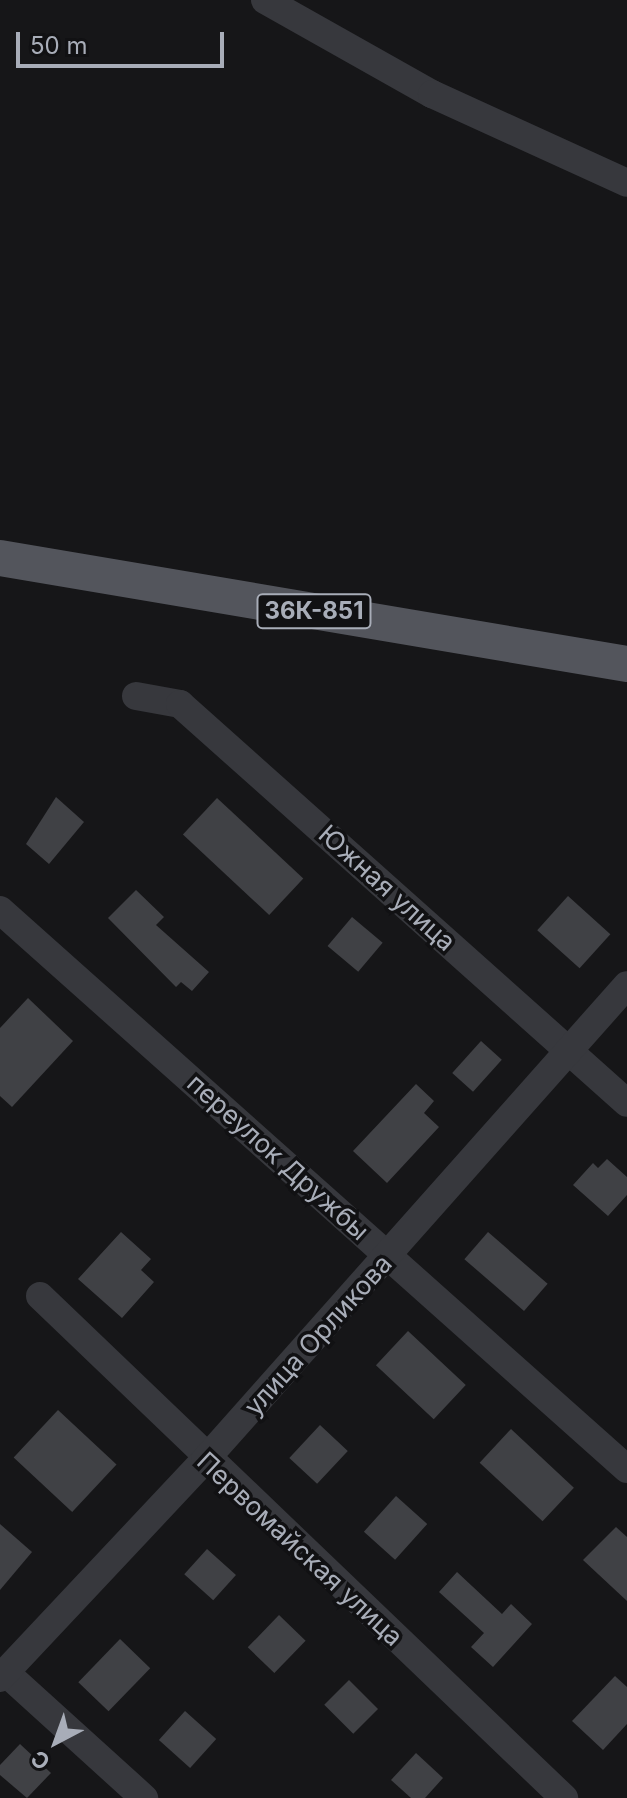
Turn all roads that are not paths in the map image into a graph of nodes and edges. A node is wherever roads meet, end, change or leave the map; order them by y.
1 (265, 0) edge
2 (627, 183) edge
3 (0, 558) edge
4 (627, 664) edge
5 (136, 696) dead end
6 (0, 910) edge
7 (627, 985) edge
8 (570, 1051) junction
9 (627, 1103) edge
10 (390, 1255) junction
11 (40, 1296) dead end
12 (205, 1460) junction
13 (627, 1469) edge
14 (3, 1675) edge
15 (144, 1798) edge
16 (564, 1798) edge

1 - 2 street
3 - 4 main road, 36К-851
5 - 8 street, Южная улица
6 - 10 street, переулок Дружбы
7 - 8 street, улица Орликова
8 - 9 street, Южная улица
8 - 10 street, улица Орликова
10 - 12 street, улица Орликова
10 - 13 street, переулок Дружбы
11 - 12 street, Первомайская улица
12 - 14 street, улица Орликова
12 - 16 street, Первомайская улица
14 - 15 street

